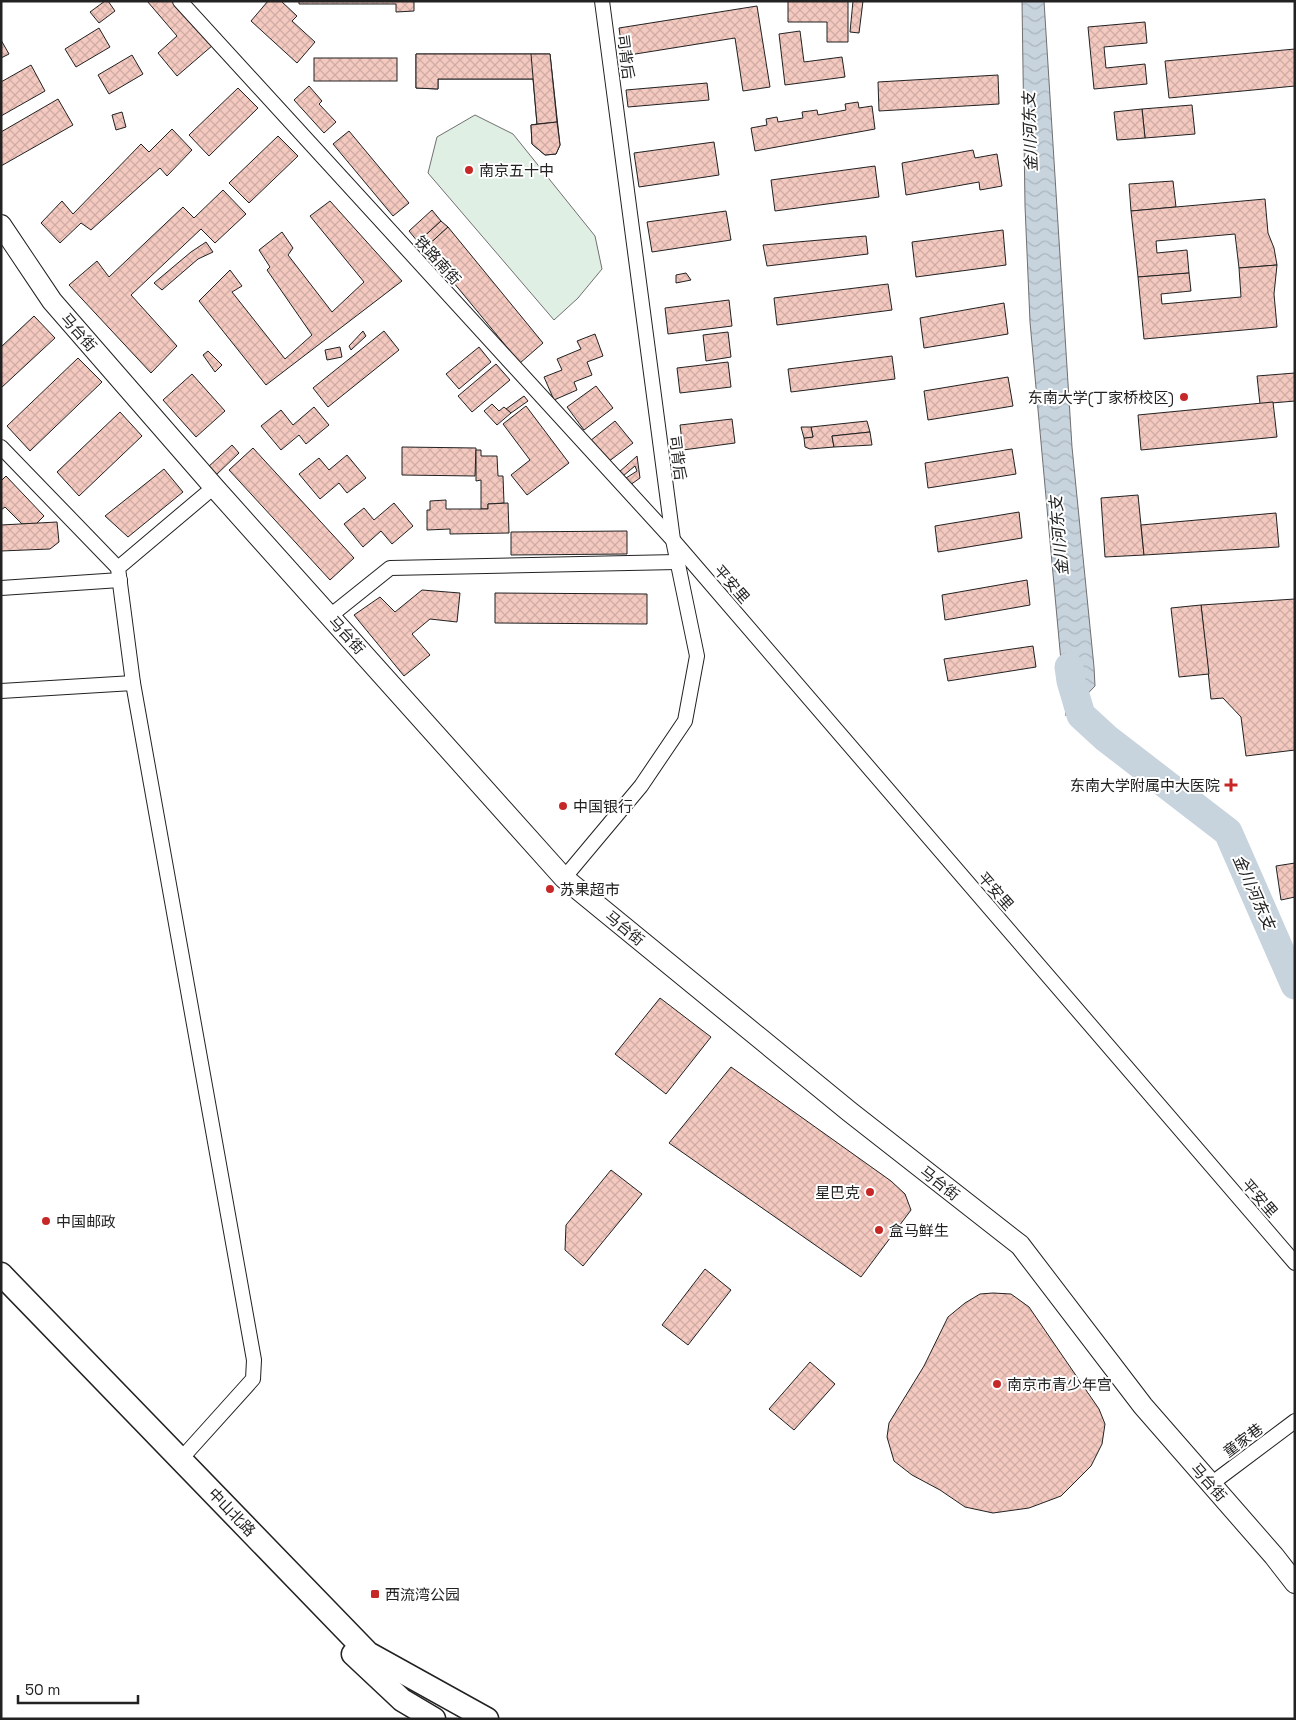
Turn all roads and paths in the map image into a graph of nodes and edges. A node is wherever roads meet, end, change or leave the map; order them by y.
1 (180, 1) edge
2 (602, 1) edge
3 (1, 225) edge
4 (1, 447) edge
5 (214, 487) junction
6 (672, 540) junction
7 (677, 562) junction
8 (119, 574) junction
9 (1, 588) edge
10 (330, 616) junction
11 (133, 683) junction
12 (1, 691) edge
13 (564, 878) junction
14 (1295, 1263) edge
15 (1, 1274) edge
16 (1, 1290) edge
17 (1295, 1421) edge
18 (181, 1459) junction
19 (1211, 1484) junction
20 (1295, 1583) edge
21 (434, 1719) edge
22 (487, 1719) edge

1 - 6 street, 铁路南街
2 - 6 street, 司背后
3 - 5 street, 马台街
4 - 8 street
5 - 8 street
5 - 10 street, 马台街
6 - 7 street, 司背后
6 - 14 street, 平安里
7 - 10 street
7 - 13 street, 司背后
8 - 9 street
8 - 11 street
10 - 13 street, 马台街
11 - 12 street
11 - 18 street
13 - 19 street, 马台街
15 - 18 main road, 中山北路
16 - 21 main road, 中山北路
17 - 19 street, 童家巷
18 - 22 main road, 中山北路
19 - 20 street, 马台街

